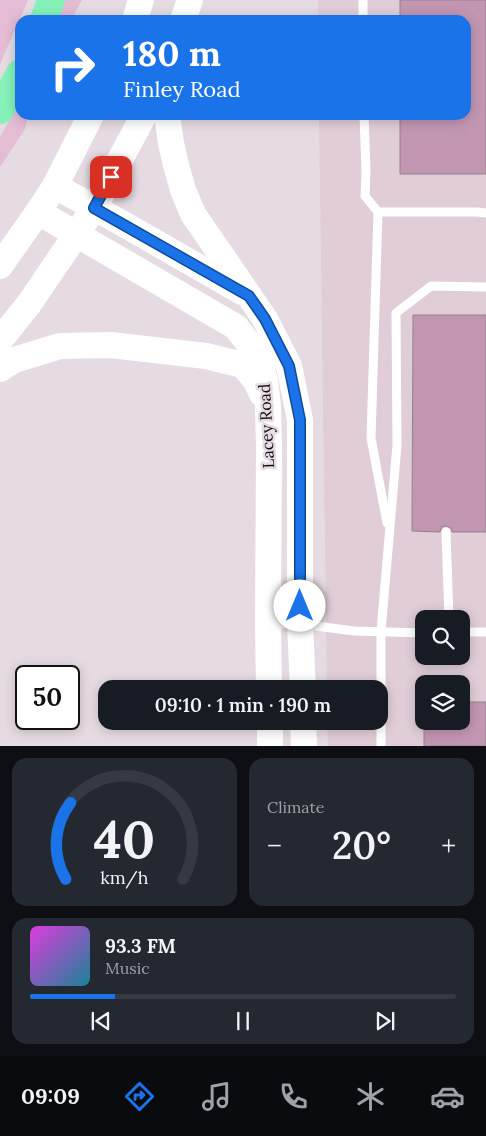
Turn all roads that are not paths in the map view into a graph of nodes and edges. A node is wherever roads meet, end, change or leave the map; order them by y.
1 (51, 0) edge
2 (142, 0) edge
3 (190, 0) edge
4 (363, 0) edge
5 (46, 15) edge
6 (137, 15) edge
7 (185, 15) edge
8 (363, 15) edge
9 (15, 82) edge
10 (0, 110) edge
11 (88, 120) edge
12 (141, 120) edge
13 (168, 120) edge
14 (364, 120) edge
15 (55, 186) junction
16 (94, 208) junction
17 (38, 212) junction
18 (378, 212) junction
19 (486, 213) edge
20 (77, 234) junction
21 (0, 266) edge
22 (486, 286) edge
23 (249, 296) junction
24 (0, 340) edge
25 (0, 369) edge
26 (268, 405) junction
27 (446, 532) dead end
28 (389, 534) junction
29 (449, 610) edge
30 (268, 624) junction
31 (300, 624) junction
32 (381, 631) junction
33 (415, 632) edge
34 (470, 632) edge
35 (486, 632) edge
36 (269, 680) edge
37 (303, 680) edge
38 (270, 730) edge
39 (303, 730) edge
40 (270, 746) edge
41 (304, 746) edge
42 (381, 746) edge

1 - 5 highway
2 - 6 main road
3 - 7 main road
4 - 8 lane
9 - 10 highway
11 - 15 main road
12 - 16 main road
13 - 23 main road
14 - 18 lane
15 - 16 main road, Lacey Road
15 - 17 main road
16 - 20 main road
16 - 23 main road, Lacey Road
17 - 20 main road, Lacey Road
17 - 21 main road
18 - 19 lane
18 - 28 lane
20 - 24 main road
20 - 26 main road, Lacey Road
22 - 28 lane
23 - 31 main road, Lacey Road
25 - 26 main road
26 - 30 main road, Lacey Road
27 - 29 lane
28 - 32 lane
30 - 31 lane
30 - 36 main road, Lacey Road
31 - 32 lane
31 - 37 main road, Lacey Road
32 - 33 lane
32 - 42 lane
34 - 35 lane
38 - 40 main road
39 - 41 main road

